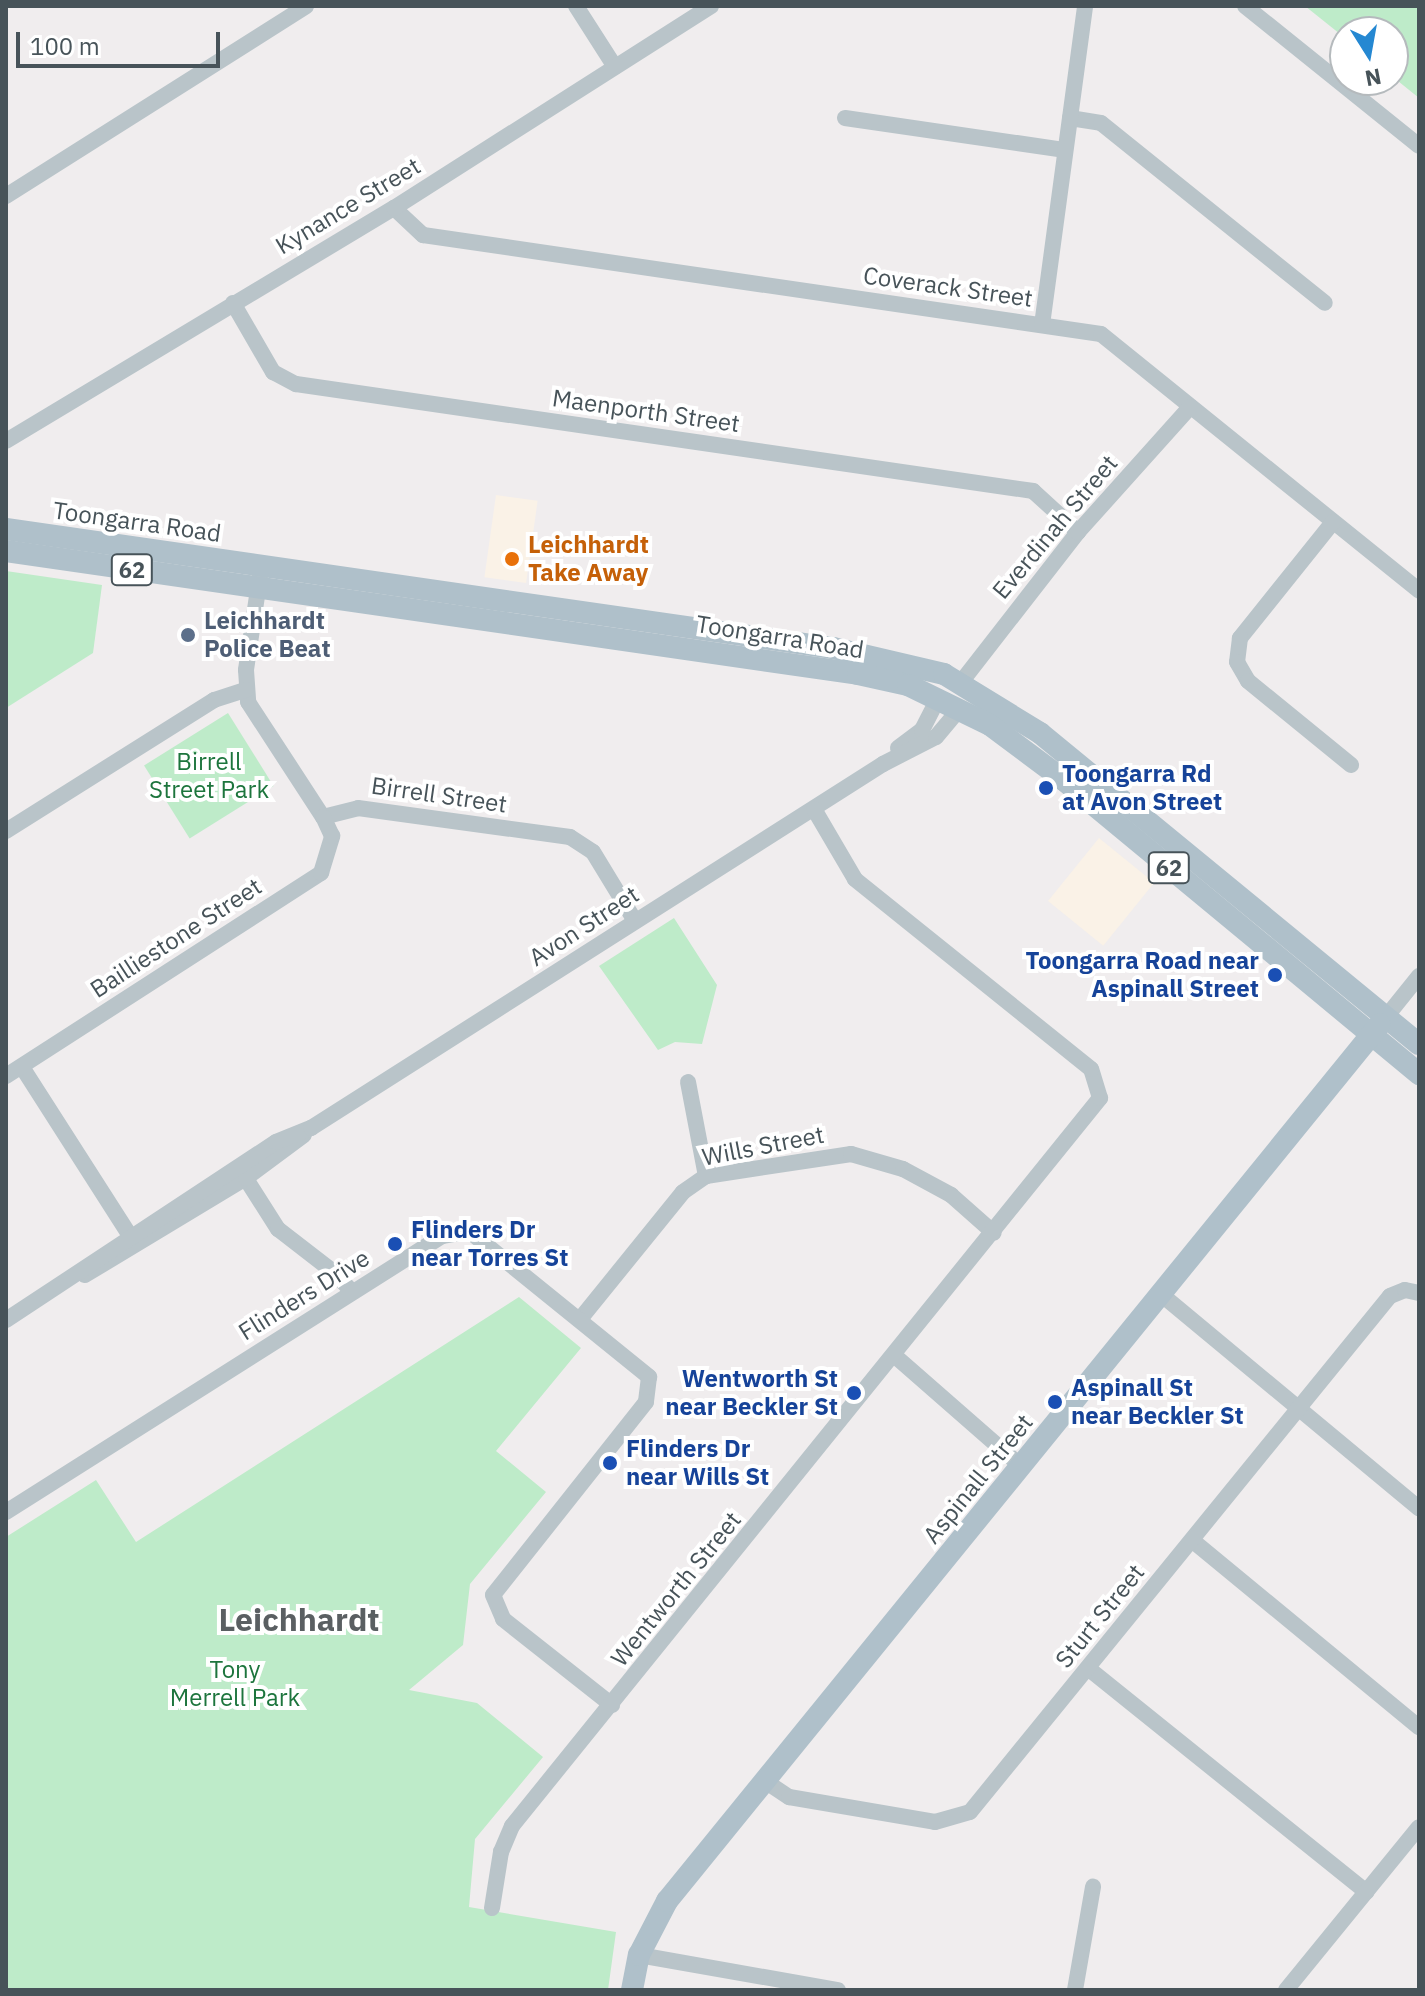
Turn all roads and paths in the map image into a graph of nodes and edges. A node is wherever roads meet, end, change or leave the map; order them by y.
1 (306, 6) edge
2 (576, 6) edge
3 (711, 6) edge
4 (1085, 6) edge
5 (1245, 6) edge
6 (615, 67) junction
7 (845, 118) dead end
8 (1070, 118) junction
9 (1419, 146) edge
10 (1064, 150) junction
11 (6, 196) edge
12 (394, 208) junction
13 (233, 303) junction
14 (1325, 303) dead end
15 (1042, 325) junction
16 (1190, 407) junction
17 (6, 441) edge
18 (1333, 522) junction
19 (6, 529) edge
20 (1078, 532) junction
21 (6, 551) edge
22 (260, 577) junction
23 (1419, 591) edge
24 (962, 681) junction
25 (245, 690) junction
26 (939, 697) junction
27 (960, 708) junction
28 (883, 764) junction
29 (1351, 765) dead end
30 (814, 809) junction
31 (323, 817) junction
32 (6, 831) edge
33 (635, 921) junction
34 (1419, 976) edge
35 (1386, 1017) junction
36 (1371, 1036) junction
37 (1419, 1044) edge
38 (22, 1067) junction
39 (1419, 1074) edge
40 (6, 1076) edge
41 (688, 1082) dead end
42 (242, 1172) junction
43 (706, 1176) junction
44 (994, 1233) junction
45 (132, 1241) junction
46 (1412, 1291) edge
47 (352, 1292) junction
48 (1162, 1295) junction
49 (581, 1318) junction
50 (6, 1320) edge
51 (895, 1356) junction
52 (1297, 1411) junction
53 (1022, 1467) junction
54 (1419, 1508) edge
55 (6, 1512) edge
56 (1193, 1541) junction
57 (1089, 1669) junction
58 (612, 1705) junction
59 (1419, 1727) edge
60 (765, 1781) junction
61 (1419, 1827) edge
62 (1093, 1887) dead end
63 (1366, 1892) junction
64 (492, 1908) dead end
65 (639, 1955) junction
66 (632, 1990) edge
67 (838, 1990) edge
68 (1075, 1990) edge
69 (1286, 1990) edge

1 - 11 street
2 - 6 street
3 - 6 street, Kynance Street
4 - 8 street
5 - 9 street
6 - 12 street, Kynance Street
7 - 10 street
8 - 10 street
8 - 14 street
10 - 15 street
12 - 13 street, Kynance Street
12 - 15 street, Coverack Street
13 - 17 street, Kynance Street
13 - 20 street, Maenporth Street
15 - 16 street, Coverack Street
16 - 18 street, Coverack Street
16 - 20 street, Everdinah Street
18 - 23 street, Coverack Street
18 - 29 street
19 - 22 main road, Toongarra Road / 62
20 - 24 street, Everdinah Street
21 - 22 main road, Toongarra Road / 62
22 - 24 main road, Toongarra Road / 62
22 - 25 street
22 - 26 main road, Toongarra Road / 62
24 - 26 main road
24 - 27 main road
24 - 35 main road, Toongarra Road / 62
25 - 31 street
25 - 32 street
26 - 27 main road, Toongarra Road / 62
26 - 28 street, Avon Street
27 - 28 street, Avon Street
27 - 36 main road, Toongarra Road / 62
28 - 30 street, Avon Street
30 - 33 street, Avon Street
30 - 44 street, Wentworth Street
31 - 33 street, Birrell Street
31 - 38 street, Bailliestone Street
33 - 42 street, Avon Street
34 - 35 street, Aspinall Street
35 - 36 main road, Aspinall Street
35 - 37 main road, Toongarra Road / 62
36 - 39 main road, Toongarra Road / 62
36 - 48 main road, Aspinall Street
38 - 40 street, Bailliestone Street
38 - 45 street
41 - 43 street
42 - 45 street, Avon Street
42 - 47 street
43 - 44 street, Wills Street
43 - 49 street, Wills Street
44 - 51 street, Wentworth Street
45 - 50 street, Avon Street
46 - 52 street, Sturt Street
47 - 49 street, Flinders Drive
47 - 55 street, Flinders Drive
48 - 52 street
48 - 53 main road, Aspinall Street
49 - 58 street, Flinders Drive
51 - 53 street
51 - 58 street, Wentworth Street
52 - 54 street
52 - 56 street, Sturt Street
53 - 60 main road, Aspinall Street
56 - 57 street, Sturt Street
56 - 59 street
57 - 60 street, Sturt Street
57 - 63 street
58 - 64 street, Wentworth Street
60 - 65 main road, Aspinall Street
61 - 63 street
62 - 68 street
63 - 69 street
65 - 66 main road, Aspinall Street
65 - 67 street

